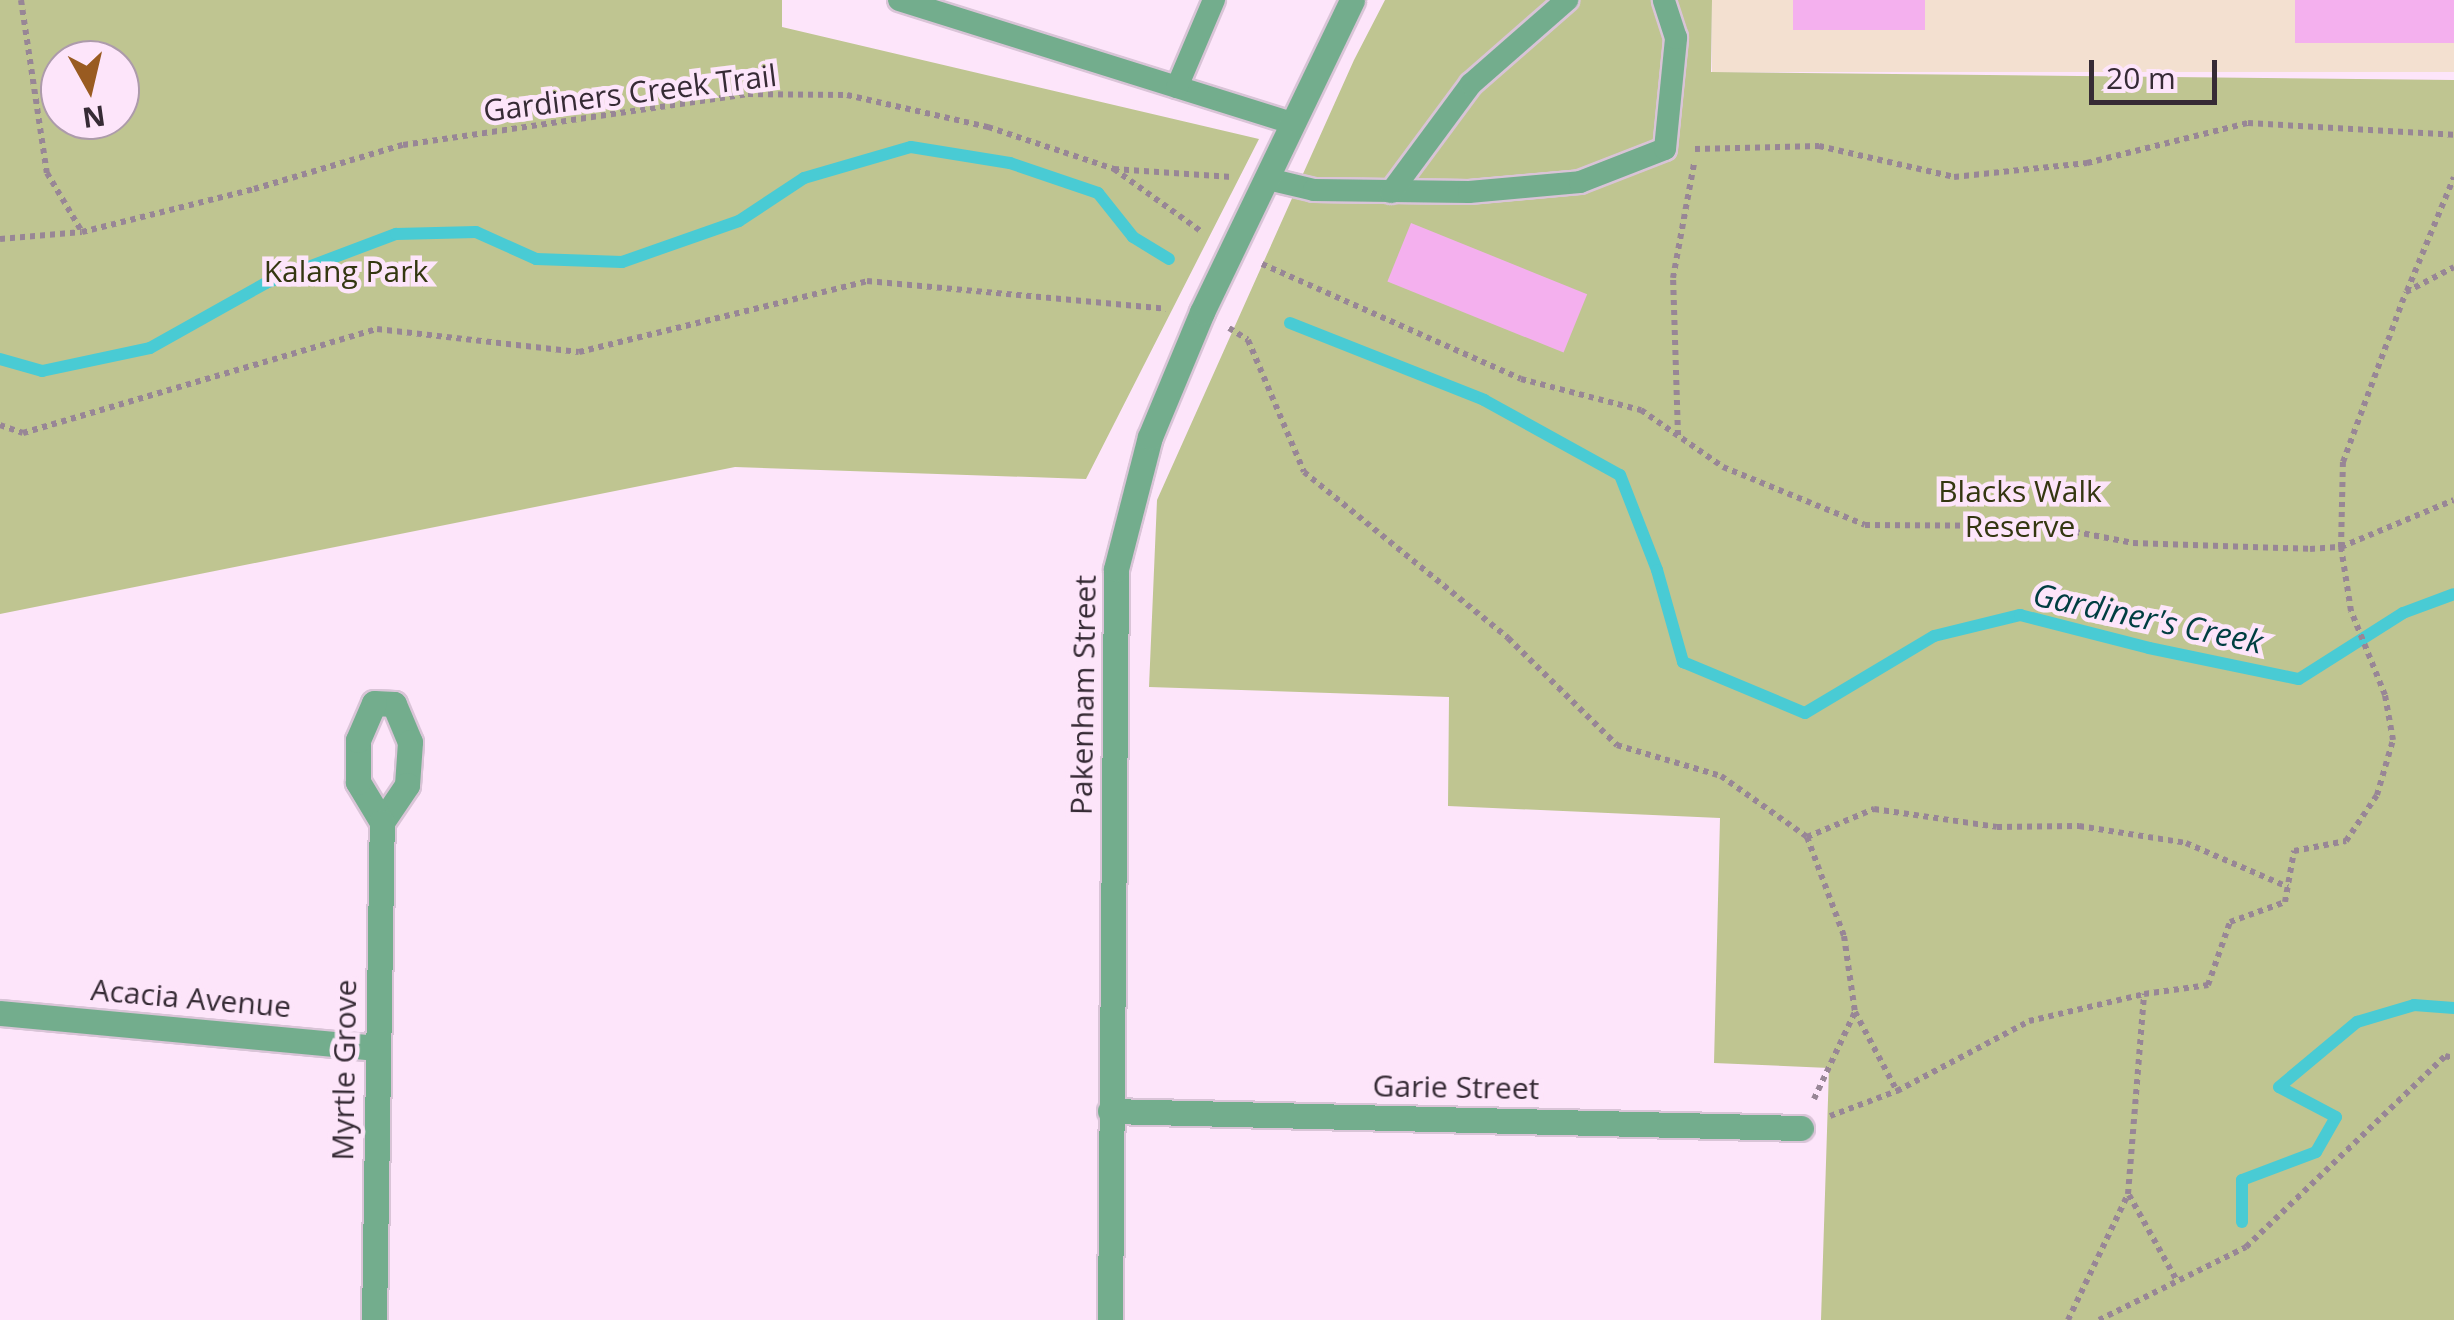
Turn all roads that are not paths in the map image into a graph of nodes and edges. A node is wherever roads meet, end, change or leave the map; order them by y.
1 (900, 0) edge
2 (1214, 0) edge
3 (1352, 0) edge
4 (1567, 0) edge
5 (1664, 0) edge
6 (1177, 87) junction
7 (1294, 124) junction
8 (1268, 179) junction
9 (1391, 192) junction
10 (382, 822) dead end
11 (0, 1013) edge
12 (375, 1048) junction
13 (1110, 1111) junction
14 (1801, 1128) road end
15 (374, 1320) edge
16 (1110, 1320) edge

1 - 6 lane
2 - 6 lane
3 - 7 street, Pakenham Street
4 - 9 lane
5 - 9 lane
6 - 7 lane
7 - 8 street, Pakenham Street
8 - 9 lane
8 - 13 street, Pakenham Street
10 - 12 street, Myrtle Grove
11 - 12 street, Acacia Avenue
12 - 15 street, Myrtle Grove
13 - 14 street, Garie Street
13 - 16 street, Pakenham Street

